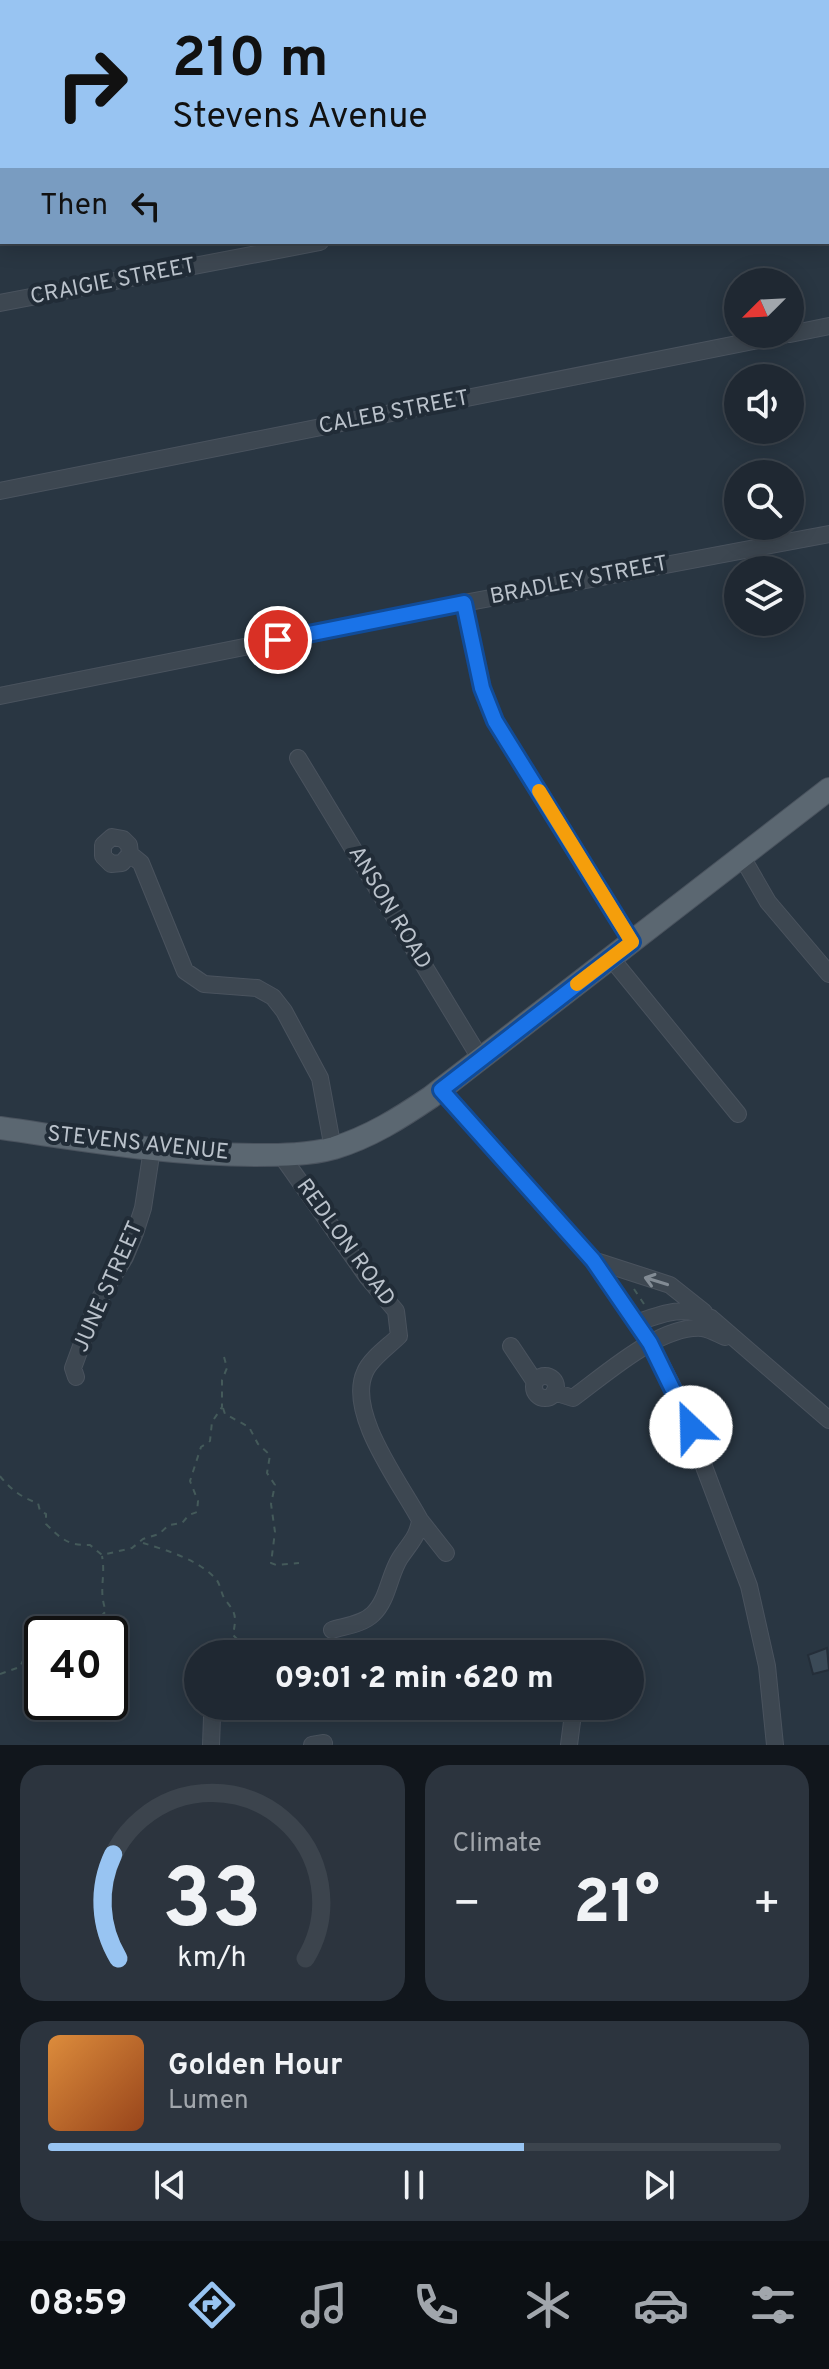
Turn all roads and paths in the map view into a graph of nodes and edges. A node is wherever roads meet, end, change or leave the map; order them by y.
1 (310, 244) edge
2 (0, 303) edge
3 (829, 326) edge
4 (804, 331) edge
5 (724, 347) edge
6 (0, 491) edge
7 (829, 534) edge
8 (464, 603) junction
9 (0, 696) edge
10 (298, 758) dead end
11 (829, 789) edge
12 (130, 854) dead end
13 (742, 857) junction
14 (632, 942) junction
15 (611, 958) junction
16 (829, 974) edge
17 (480, 1058) junction
18 (441, 1090) junction
19 (738, 1114) dead end
20 (0, 1128) edge
21 (152, 1149) junction
22 (333, 1149) junction
23 (281, 1155) junction
24 (593, 1260) junction
25 (628, 1281) dead end
26 (642, 1317) junction
27 (711, 1318) junction
28 (650, 1343) junction
29 (741, 1344) junction
30 (511, 1346) dead end
31 (223, 1353) dead end
32 (76, 1377) dead end
33 (222, 1407) junction
34 (829, 1420) edge
35 (0, 1476) edge
36 (420, 1520) junction
37 (140, 1542) junction
38 (446, 1553) dead end
39 (102, 1555) junction
40 (299, 1563) dead end
41 (332, 1630) dead end
42 (238, 1640) edge
43 (0, 1674) edge
44 (212, 1720) edge
45 (572, 1720) edge
46 (211, 1745) edge
47 (569, 1745) edge
48 (775, 1745) edge

1 - 2 street, CRAIGIE STREET
3 - 4 street, CALEB STREET
5 - 6 street, CALEB STREET
7 - 8 street, BRADLEY STREET
8 - 9 street, BRADLEY STREET
8 - 14 street
10 - 17 street, ANSON ROAD
11 - 13 main road, STEVENS AVENUE
12 - 22 street
13 - 14 main road, STEVENS AVENUE
13 - 16 street
14 - 15 main road, STEVENS AVENUE
15 - 17 main road, STEVENS AVENUE
15 - 19 street
17 - 18 main road, STEVENS AVENUE
18 - 22 main road, STEVENS AVENUE
18 - 24 street
20 - 21 main road, STEVENS AVENUE
21 - 23 main road, STEVENS AVENUE
21 - 32 street, JUNE STREET
22 - 23 main road, STEVENS AVENUE
23 - 36 street, REDLON ROAD
24 - 26 street
27 -> 24 street
25 - 26 path
26 - 27 street
26 - 28 street
27 - 29 street
28 - 29 street
28 - 30 street
28 - 48 street
29 - 34 street
31 - 33 path
33 - 37 path
33 - 40 path
35 - 39 path
36 - 38 street
36 - 41 street
37 - 39 path
37 - 42 path
39 - 43 path
44 - 46 street
45 - 47 street

